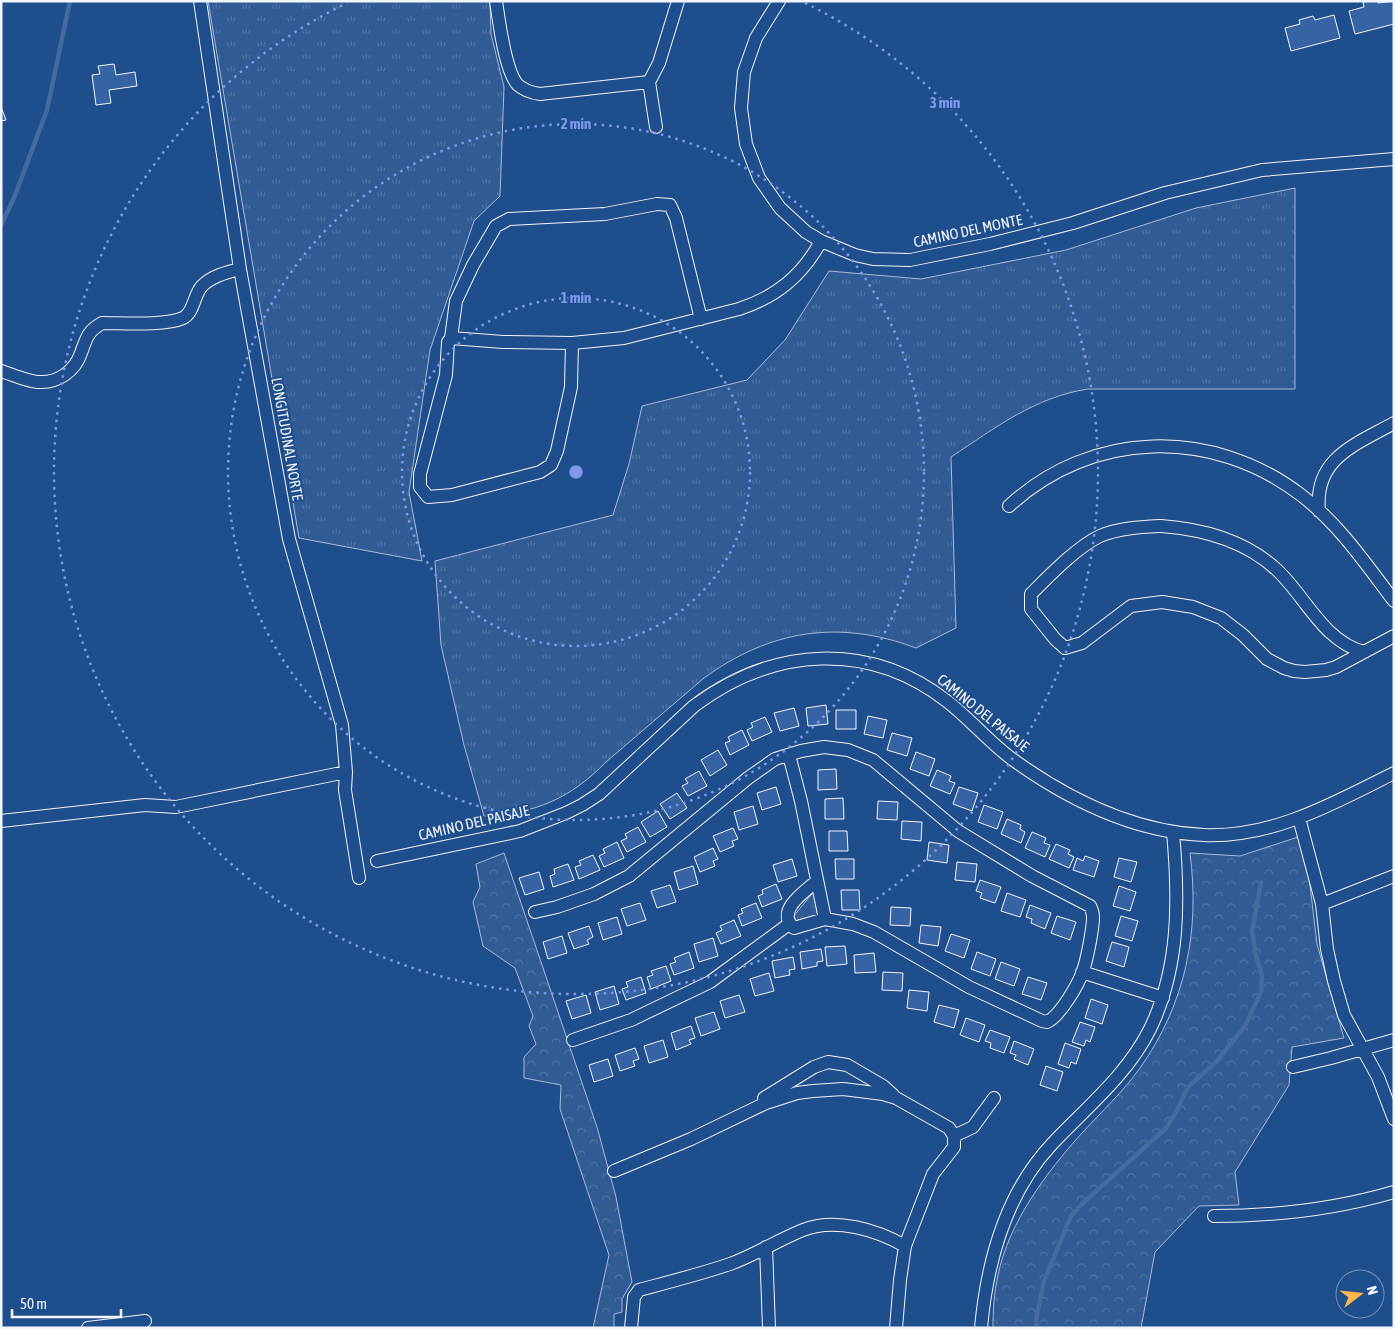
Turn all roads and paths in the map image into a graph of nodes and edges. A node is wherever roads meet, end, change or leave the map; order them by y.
1 (200, 1) edge
2 (496, 1) edge
3 (678, 1) edge
4 (779, 1) edge
5 (648, 82) junction
6 (656, 127) dead end
7 (1394, 160) edge
8 (821, 241) junction
9 (240, 268) junction
10 (701, 319) junction
11 (451, 338) junction
12 (572, 343) junction
13 (1, 371) edge
14 (1394, 423) edge
15 (1008, 506) dead end
16 (1319, 511) junction
17 (1394, 601) edge
18 (1394, 636) edge
19 (1364, 652) junction
20 (790, 755) junction
21 (346, 772) junction
22 (1394, 774) edge
23 (1299, 818) junction
24 (1, 821) edge
25 (1173, 832) junction
26 (377, 861) dead end
27 (1394, 876) edge
28 (359, 878) dead end
29 (817, 881) junction
30 (1322, 904) junction
31 (535, 912) dead end
32 (826, 919) junction
33 (789, 924) junction
34 (1082, 972) junction
35 (1163, 998) junction
36 (573, 1040) dead end
37 (1394, 1040) edge
38 (1362, 1050) junction
39 (1293, 1067) dead end
40 (896, 1098) junction
41 (994, 1098) dead end
42 (752, 1110) junction
43 (1394, 1119) edge
44 (954, 1136) junction
45 (614, 1172) dead end
46 (1394, 1192) edge
47 (1214, 1216) dead end
48 (905, 1246) junction
49 (766, 1247) junction
50 (145, 1321) dead end
51 (88, 1328) edge
52 (631, 1328) edge
53 (769, 1328) edge
54 (896, 1328) edge
55 (981, 1328) edge

1 - 9 street, LONGITUDINAL NORTE
2 - 5 street
3 - 5 street
4 - 8 street, CAMINO DEL MONTE
5 - 6 street
7 - 8 street, CAMINO DEL MONTE
8 - 10 street
9 - 13 street
9 - 21 street, LONGITUDINAL NORTE
10 - 11 street
10 - 12 street
11 - 12 street
11 - 12 street
14 - 16 street
15 - 16 street
16 - 17 street
18 - 19 street
19 - 19 street
20 - 29 street
20 - 31 street
20 - 34 street
21 - 24 street
21 - 28 street, LONGITUDINAL NORTE
22 - 23 street, CAMINO DEL PAISAJE
23 - 25 street, CAMINO DEL PAISAJE
23 - 30 street
25 - 26 street, CAMINO DEL PAISAJE
25 - 35 street
27 - 30 street
29 - 32 street
29 - 33 street
30 - 38 street
32 - 33 street
32 - 34 street
33 - 36 street
34 - 35 street
35 - 55 street
37 - 38 street
38 - 39 street
38 - 43 street
40 - 42 street
40 - 42 street
40 - 44 street
41 - 44 street
42 - 45 street
44 - 48 street
46 - 47 street
48 - 49 street
48 - 54 street
49 - 52 street
49 - 53 street
50 - 51 street

